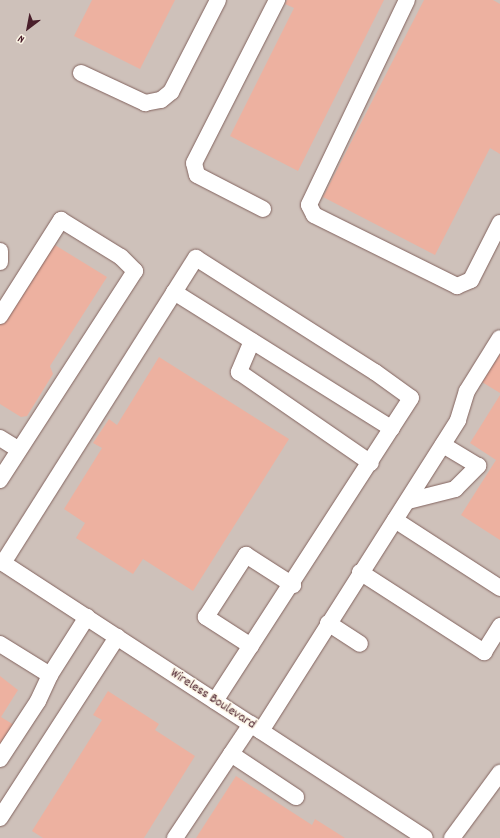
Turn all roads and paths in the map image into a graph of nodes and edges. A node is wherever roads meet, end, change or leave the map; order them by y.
1 (218, 0) edge
2 (277, 0) edge
3 (407, 0) edge
4 (81, 73) dead end
5 (263, 209) dead end
6 (500, 223) edge
7 (0, 252) edge
8 (0, 262) edge
9 (174, 292) junction
10 (0, 316) edge
11 (500, 338) edge
12 (252, 341) junction
13 (392, 429) junction
14 (0, 438) edge
15 (443, 445) junction
16 (19, 450) junction
17 (371, 463) junction
18 (0, 480) edge
19 (408, 501) junction
20 (395, 520) junction
21 (2, 562) edge
22 (360, 572) junction
23 (293, 585) junction
24 (500, 588) edge
25 (87, 617) junction
26 (328, 623) junction
27 (500, 626) edge
28 (117, 637) junction
29 (0, 644) edge
30 (360, 644) dead end
31 (251, 646) junction
32 (50, 675) junction
33 (215, 701) junction
34 (256, 728) junction
35 (231, 754) junction
36 (0, 759) edge
37 (500, 773) edge
38 (296, 797) dead end
39 (0, 818) edge
40 (175, 838) edge
41 (425, 838) edge
42 (452, 838) edge

1 - 4 street
2 - 5 street
3 - 6 street
7 - 8 street
9 - 12 street
9 - 13 street
9 - 21 street
10 - 16 street
11 - 15 street
12 - 13 street
12 - 17 street
13 - 17 street
14 - 16 street
15 - 19 street
15 - 19 street
16 - 18 street
17 - 23 street
19 - 20 street
20 - 22 street
20 - 24 street
21 - 25 street, Wireless Boulevard
22 - 26 street
22 - 27 street
23 - 31 street
23 - 31 street
25 - 28 street, Wireless Boulevard
25 - 32 street
26 - 30 street
26 - 34 street
28 - 33 street, Wireless Boulevard
28 - 39 street
29 - 32 street
31 - 33 street
32 - 36 street
33 - 34 street, Wireless Boulevard
34 - 35 street
34 - 41 street, Wireless Boulevard
35 - 38 street
35 - 40 street
37 - 42 street

